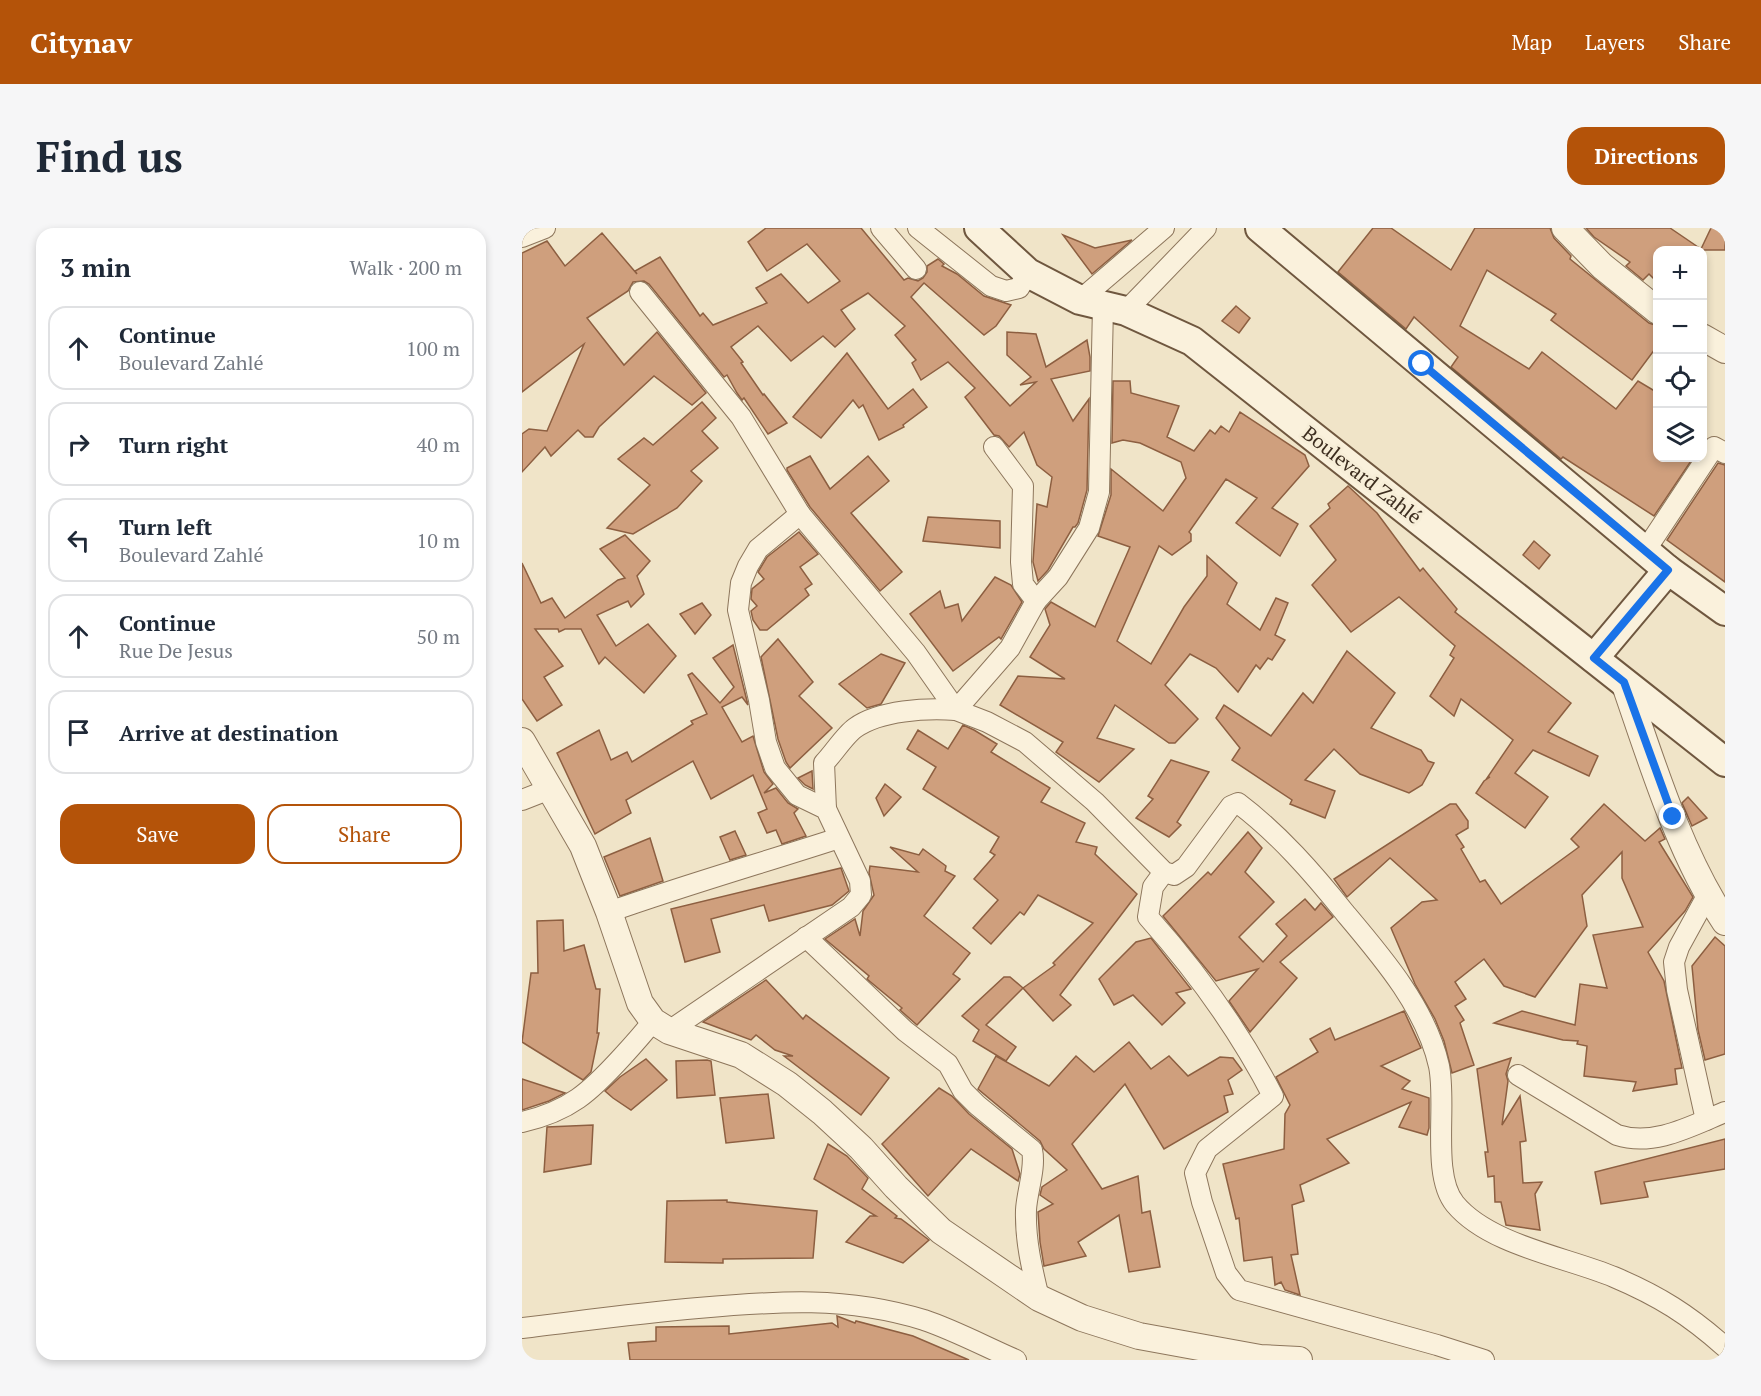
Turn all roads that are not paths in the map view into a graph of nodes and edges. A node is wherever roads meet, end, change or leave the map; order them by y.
1 (545, 228) edge
2 (881, 228) edge
3 (918, 228) edge
4 (978, 228) edge
5 (1164, 228) edge
6 (1206, 228) edge
7 (1260, 228) edge
8 (1565, 228) edge
9 (522, 237) edge
10 (916, 268) dead end
11 (1028, 273) junction
12 (640, 292) dead end
13 (1103, 305) junction
14 (1653, 307) edge
15 (1707, 340) edge
16 (1725, 350) edge
17 (994, 447) dead end
18 (1725, 453) edge
19 (800, 514) junction
20 (1645, 551) junction
21 (1668, 570) junction
22 (1036, 601) junction
23 (1725, 610) edge
24 (1594, 658) junction
25 (1624, 682) junction
26 (956, 710) junction
27 (522, 741) edge
28 (1725, 762) edge
29 (550, 789) junction
30 (522, 800) edge
31 (826, 809) junction
32 (838, 838) junction
33 (1164, 872) junction
34 (1708, 894) junction
35 (609, 912) junction
36 (1725, 922) edge
37 (806, 937) junction
38 (661, 1026) junction
39 (1518, 1075) dead end
40 (1725, 1112) edge
41 (1706, 1120) junction
42 (522, 1122) edge
43 (1039, 1298) junction
44 (522, 1328) edge
45 (1725, 1347) edge
46 (1263, 1359) edge
47 (1016, 1360) edge
48 (1299, 1360) edge
49 (1484, 1360) edge

1 - 9 street
2 - 10 street
3 - 11 street
4 - 11 main road, Boulevard Zahlé
5 - 13 street
6 - 13 street
7 - 20 main road
8 - 14 street
11 - 13 main road, Boulevard Zahlé
12 - 19 street
13 - 22 street
13 - 24 main road, Boulevard Zahlé
15 - 16 street
17 - 22 street
18 - 20 street
19 - 26 street
19 - 31 street
20 - 21 main road
21 - 23 main road
21 - 24 main road
22 - 26 street
24 - 25 main road, Boulevard Zahlé
25 - 28 main road, Boulevard Zahlé
25 - 34 street
26 - 31 street
26 - 33 street
27 - 29 street
29 - 30 street
29 - 35 street
31 - 32 street
32 - 35 street
32 - 37 street
33 - 45 street
33 - 49 street
34 - 36 street
34 - 41 street
35 - 38 street
37 - 38 street
37 - 43 street
38 - 42 street
38 - 43 street
39 - 41 street
40 - 41 street
43 - 46 street
44 - 47 street
46 - 48 street

